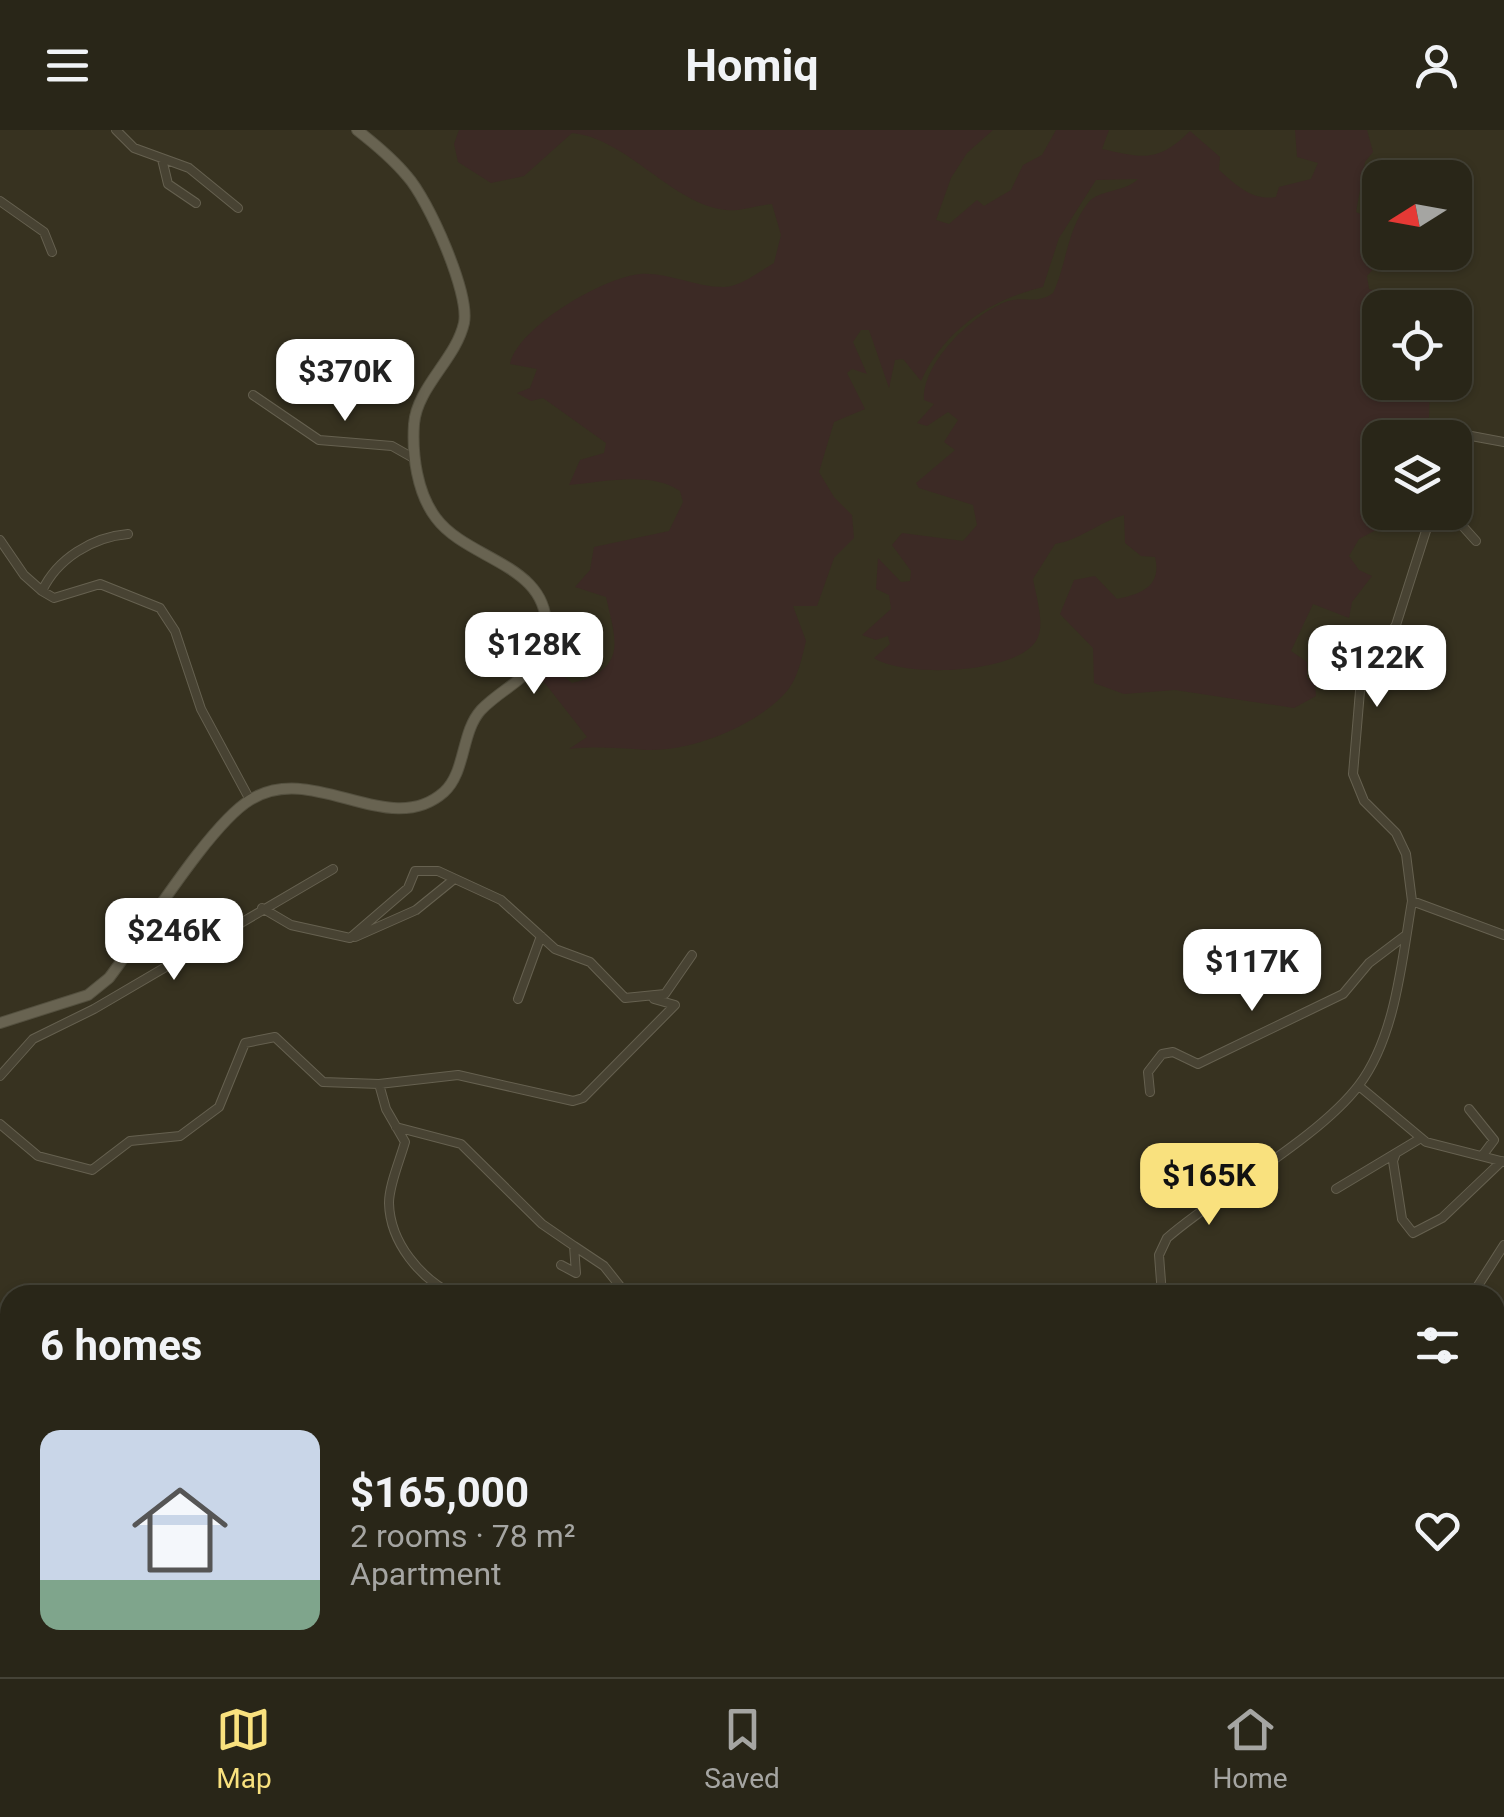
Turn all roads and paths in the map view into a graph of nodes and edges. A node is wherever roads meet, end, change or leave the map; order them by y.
1 (116, 130) edge
2 (357, 130) edge
3 (161, 158) junction
4 (0, 201) edge
5 (196, 203) dead end
6 (238, 208) dead end
7 (52, 252) dead end
8 (253, 395) dead end
9 (1472, 436) edge
10 (1504, 442) edge
11 (415, 459) junction
12 (1426, 530) edge
13 (1466, 530) edge
14 (128, 534) dead end
15 (0, 540) edge
16 (1476, 541) dead end
17 (42, 592) junction
18 (250, 800) junction
19 (333, 869) dead end
20 (453, 883) junction
21 (1412, 901) junction
22 (262, 908) junction
23 (1406, 935) junction
24 (1504, 935) edge
25 (540, 936) junction
26 (355, 937) junction
27 (692, 955) dead end
28 (88, 994) junction
29 (650, 998) junction
30 (518, 999) dead end
31 (94, 1010) junction
32 (0, 1023) edge
33 (0, 1076) edge
34 (379, 1084) junction
35 (1359, 1086) junction
36 (1150, 1092) dead end
37 (1469, 1109) dead end
38 (0, 1124) edge
39 (396, 1126) junction
40 (1421, 1138) junction
41 (1396, 1153) junction
42 (1482, 1156) junction
43 (1503, 1161) edge
44 (1336, 1189) dead end
45 (1504, 1245) edge
46 (574, 1246) junction
47 (561, 1265) dead end
48 (434, 1285) edge
49 (619, 1285) edge
50 (1161, 1285) edge
51 (1478, 1285) edge

1 - 3 street
2 - 11 main road
3 - 5 street
3 - 6 street
4 - 7 street
8 - 11 street
9 - 10 street
11 - 18 main road
12 - 21 street
13 - 16 street
14 - 17 street
15 - 17 street
17 - 18 street
18 - 28 main road
19 - 22 street
20 - 25 street
20 - 26 street
20 - 26 street
21 - 23 street
21 - 24 street
22 - 26 street
22 - 31 street
23 - 35 street
23 - 36 street
25 - 29 street
25 - 30 street
27 - 29 street
28 - 31 street
28 - 32 main road
29 - 34 street
31 - 33 street
34 - 38 street
34 - 39 street
35 - 40 street
35 - 50 street
37 - 42 street
39 - 46 street
39 - 48 street
40 - 41 street
40 - 42 street
41 - 43 street
41 - 44 street
42 - 43 street
45 - 51 street
46 - 47 street
46 - 49 street

